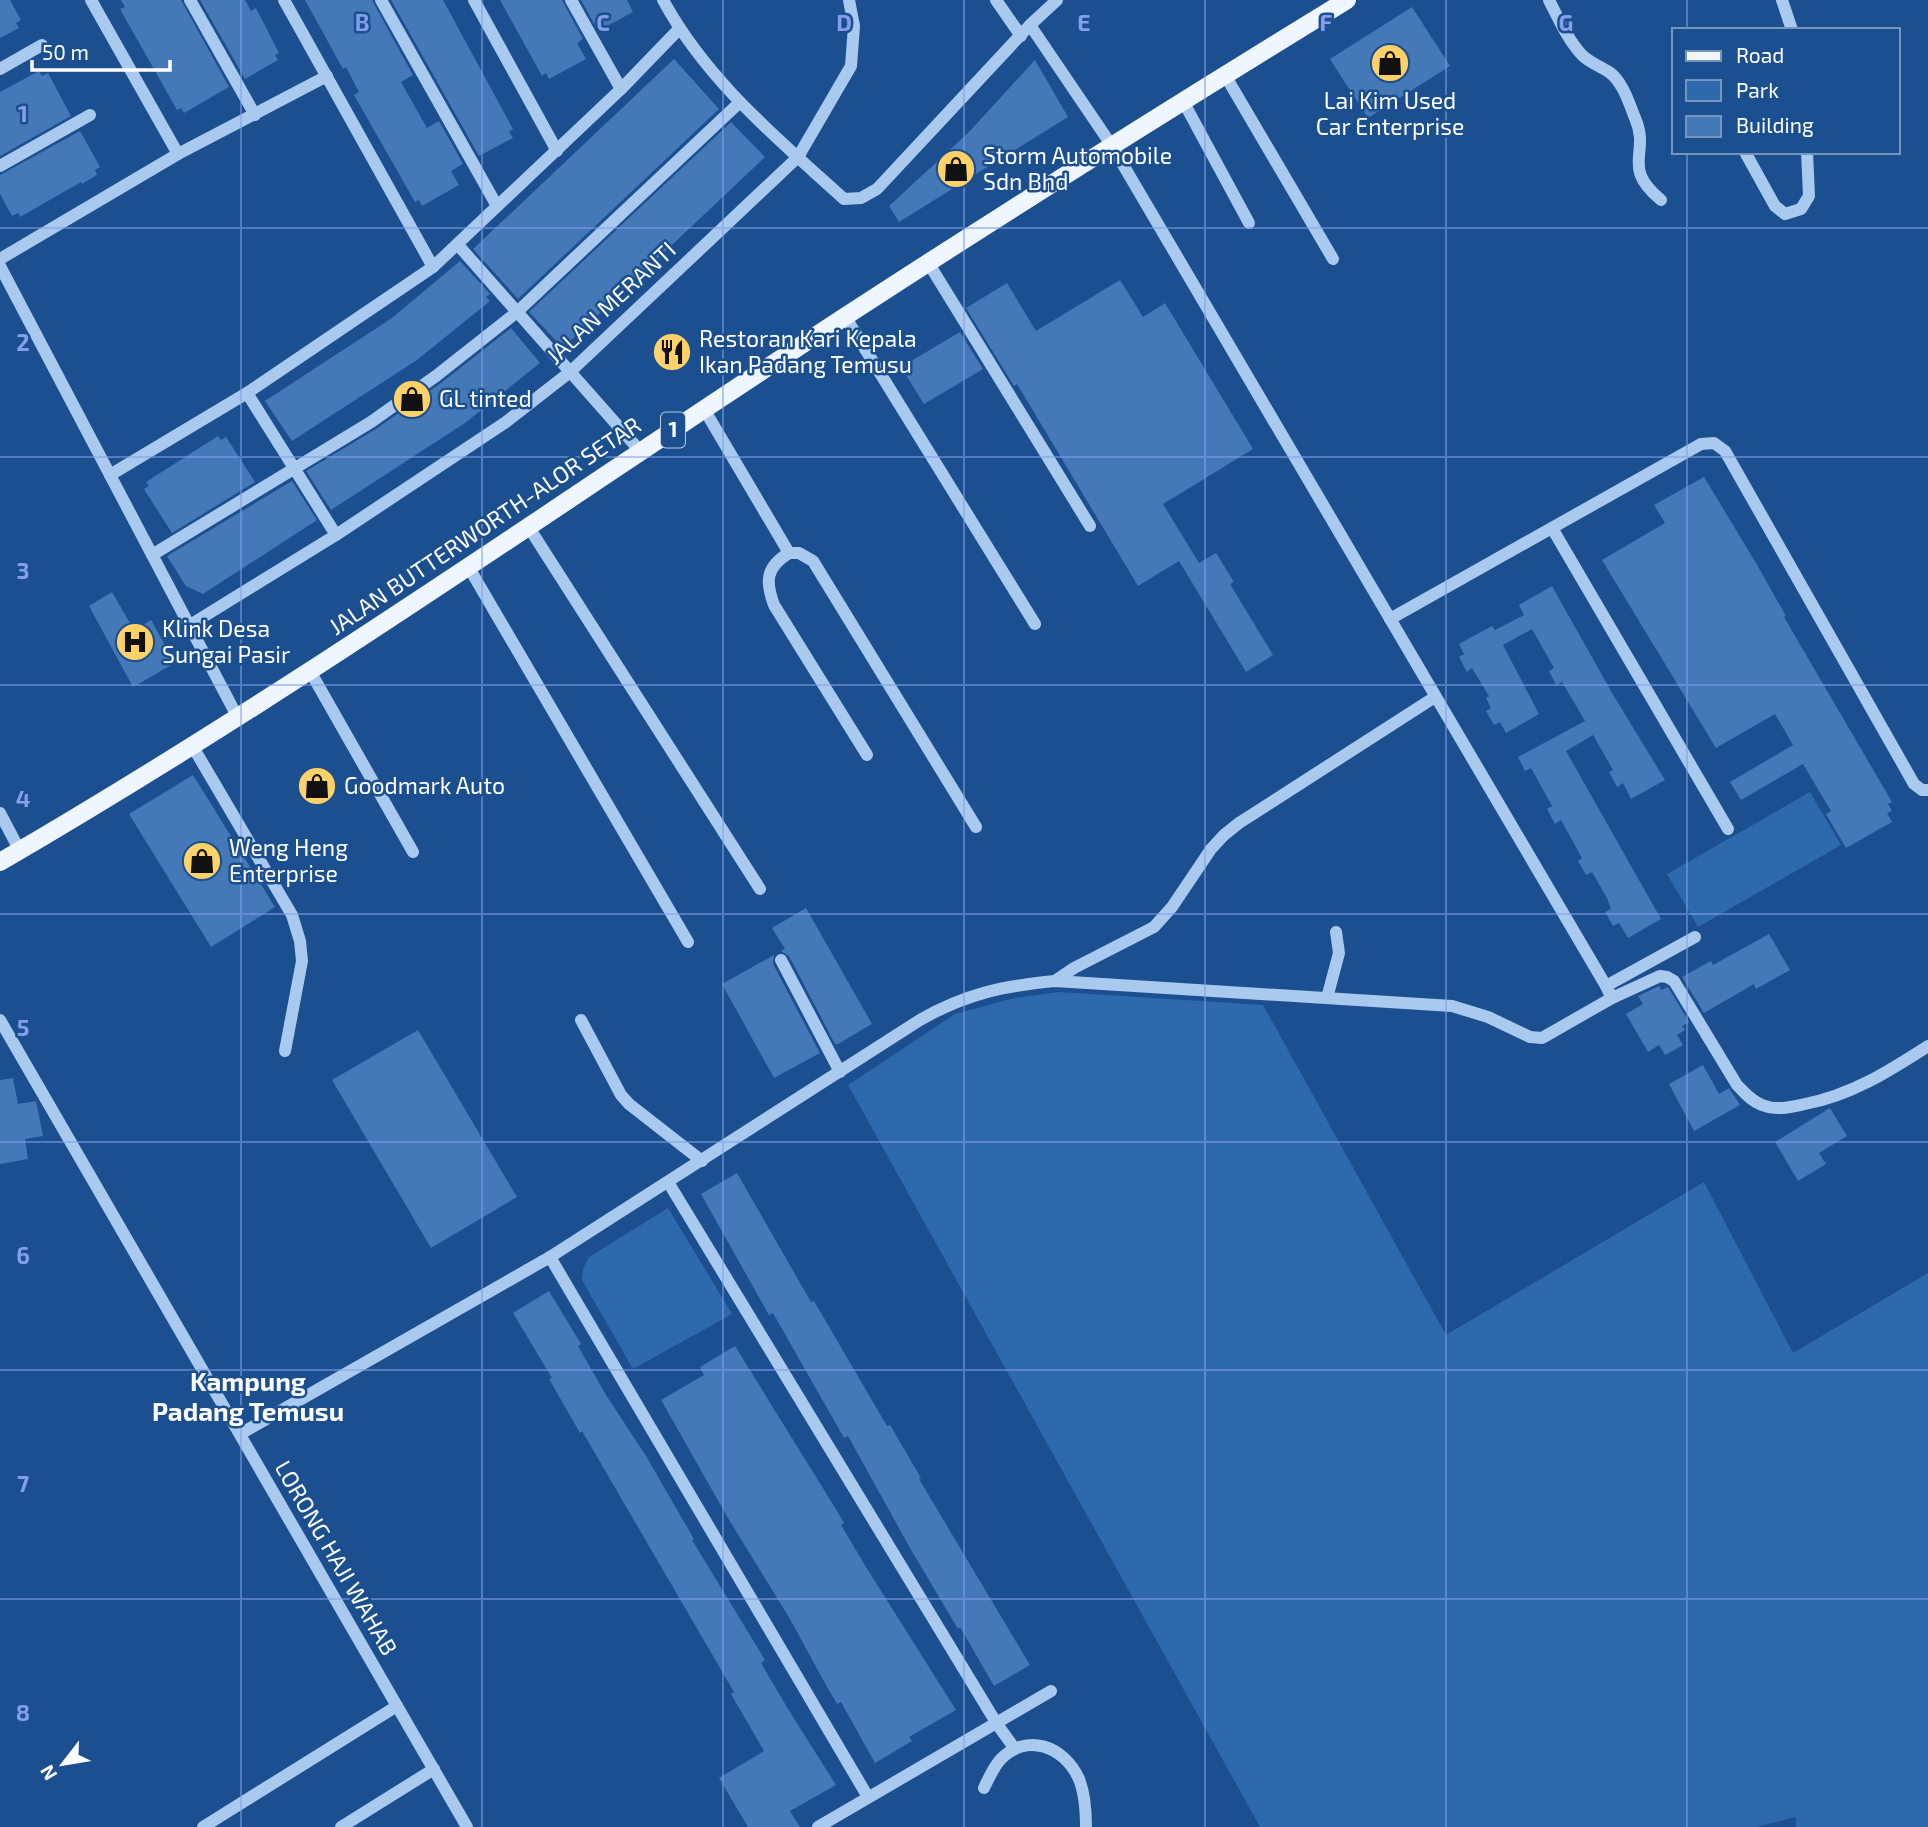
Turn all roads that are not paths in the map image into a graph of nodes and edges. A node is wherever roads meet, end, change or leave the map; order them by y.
1 (91, 0) edge
2 (190, 0) edge
3 (284, 0) edge
4 (381, 0) edge
5 (474, 0) edge
6 (571, 0) edge
7 (663, 0) edge
8 (849, 0) edge
9 (996, 0) edge
10 (1057, 0) edge
11 (1347, 0) edge
12 (1549, 0) edge
13 (1782, 0) edge
14 (1030, 25) junction
15 (1791, 28) edge
16 (679, 29) junction
17 (1021, 36) junction
18 (42, 45) dead end
19 (0, 69) edge
20 (1225, 75) junction
21 (327, 76) junction
22 (621, 89) junction
23 (1183, 101) junction
24 (739, 103) junction
25 (90, 115) dead end
26 (255, 115) junction
27 (1112, 146) junction
28 (557, 151) junction
29 (178, 154) junction
30 (1746, 154) edge
31 (1807, 154) edge
32 (798, 157) junction
33 (0, 166) edge
34 (1661, 200) dead end
35 (497, 206) junction
36 (1249, 222) dead end
37 (458, 245) junction
38 (0, 259) edge
39 (1333, 259) dead end
40 (929, 264) junction
41 (0, 266) edge
42 (433, 267) junction
43 (517, 312) junction
44 (846, 317) junction
45 (570, 372) junction
46 (247, 393) junction
47 (704, 409) junction
48 (641, 452) junction
49 (294, 470) junction
50 (110, 475) junction
51 (528, 526) junction
52 (1090, 526) dead end
53 (1552, 528) junction
54 (336, 535) junction
55 (789, 553) junction
56 (152, 555) junction
57 (468, 566) junction
58 (1390, 619) junction
59 (1035, 624) dead end
60 (190, 625) junction
61 (310, 671) junction
62 (1435, 697) junction
63 (238, 718) junction
64 (193, 747) junction
65 (867, 755) dead end
66 (1928, 790) edge
67 (0, 813) edge
68 (976, 827) dead end
69 (1728, 829) dead end
70 (19, 850) junction
71 (413, 852) dead end
72 (0, 862) edge
73 (760, 889) dead end
74 (1336, 932) dead end
75 (1695, 937) dead end
76 (688, 942) dead end
77 (781, 960) dead end
78 (1055, 981) junction
79 (1609, 992) junction
80 (1328, 998) junction
81 (0, 1020) edge
82 (580, 1020) dead end
83 (1928, 1046) edge
84 (285, 1051) dead end
85 (840, 1072) junction
86 (702, 1161) junction
87 (668, 1182) junction
88 (550, 1257) junction
89 (240, 1434) junction
90 (1051, 1691) dead end
91 (397, 1706) junction
92 (997, 1724) junction
93 (1015, 1749) junction
94 (434, 1769) junction
95 (984, 1788) dead end
96 (868, 1797) junction
97 (203, 1827) edge
98 (341, 1827) edge
99 (467, 1827) edge
100 (818, 1827) edge
101 (1086, 1827) edge

1 - 29 street
2 - 26 street
3 - 21 street
4 - 35 street
5 - 28 street
6 - 22 street
7 - 16 street
8 - 32 street, JALAN MERANTI
9 - 17 street
10 - 14 street
11 - 20 main road, JALAN BUTTERWORTH-ALOR SETAR / 1
12 - 34 street
13 - 15 street
14 - 17 street
14 - 27 street
16 - 22 street
16 - 24 street
17 - 32 street
18 - 19 street
20 - 23 main road, JALAN BUTTERWORTH-ALOR SETAR / 1
20 - 39 street
21 - 26 street
21 - 42 street
22 - 28 street
23 - 27 main road, JALAN BUTTERWORTH-ALOR SETAR / 1
23 - 36 street
24 - 32 street
24 - 43 street
25 - 33 street
26 - 29 street
27 - 40 main road, JALAN BUTTERWORTH-ALOR SETAR / 1
27 - 58 street
28 - 35 street
29 - 38 street
30 - 31 street
32 - 45 street, JALAN MERANTI
35 - 37 street
37 - 42 street
37 - 43 street
40 - 44 main road, JALAN BUTTERWORTH-ALOR SETAR / 1
40 - 52 street
41 - 50 street
42 - 46 street
43 - 45 street
43 - 49 street
44 - 47 main road, JALAN BUTTERWORTH-ALOR SETAR / 1
44 - 59 street
45 - 48 street
45 - 54 street, JALAN MERANTI
46 - 49 street
46 - 50 street
47 - 48 main road, JALAN BUTTERWORTH-ALOR SETAR / 1
47 - 55 street
48 - 51 main road, JALAN BUTTERWORTH-ALOR SETAR / 1
49 - 54 street
49 - 56 street
50 - 56 street
51 - 57 main road, JALAN BUTTERWORTH-ALOR SETAR / 1
51 - 73 street
53 - 58 street
53 - 66 street
53 - 69 street
54 - 60 street, JALAN MERANTI
55 - 65 street
55 - 68 street
56 - 60 street
57 - 61 main road, JALAN BUTTERWORTH-ALOR SETAR / 1
57 - 76 street
58 - 62 street
60 - 63 street
61 - 63 main road, JALAN BUTTERWORTH-ALOR SETAR / 1
61 - 71 street
62 - 78 street
62 - 79 street
63 - 64 main road, JALAN BUTTERWORTH-ALOR SETAR / 1
64 - 70 main road, JALAN BUTTERWORTH-ALOR SETAR / 1
64 - 84 street
67 - 70 street
70 - 72 main road, JALAN BUTTERWORTH-ALOR SETAR / 1
74 - 80 street
75 - 79 street
77 - 85 street
78 - 80 street
78 - 85 street
79 - 80 street
79 - 83 street
81 - 89 street, LORONG HAJI WAHAB
82 - 86 street
85 - 86 street
86 - 87 street
87 - 88 street
87 - 92 street
88 - 89 street
88 - 96 street
89 - 91 street, LORONG HAJI WAHAB
90 - 92 street
91 - 94 street, LORONG HAJI WAHAB
91 - 97 street
92 - 93 street
92 - 96 street
93 - 95 street
93 - 101 street
94 - 98 street
94 - 99 street, LORONG HAJI WAHAB
96 - 100 street

